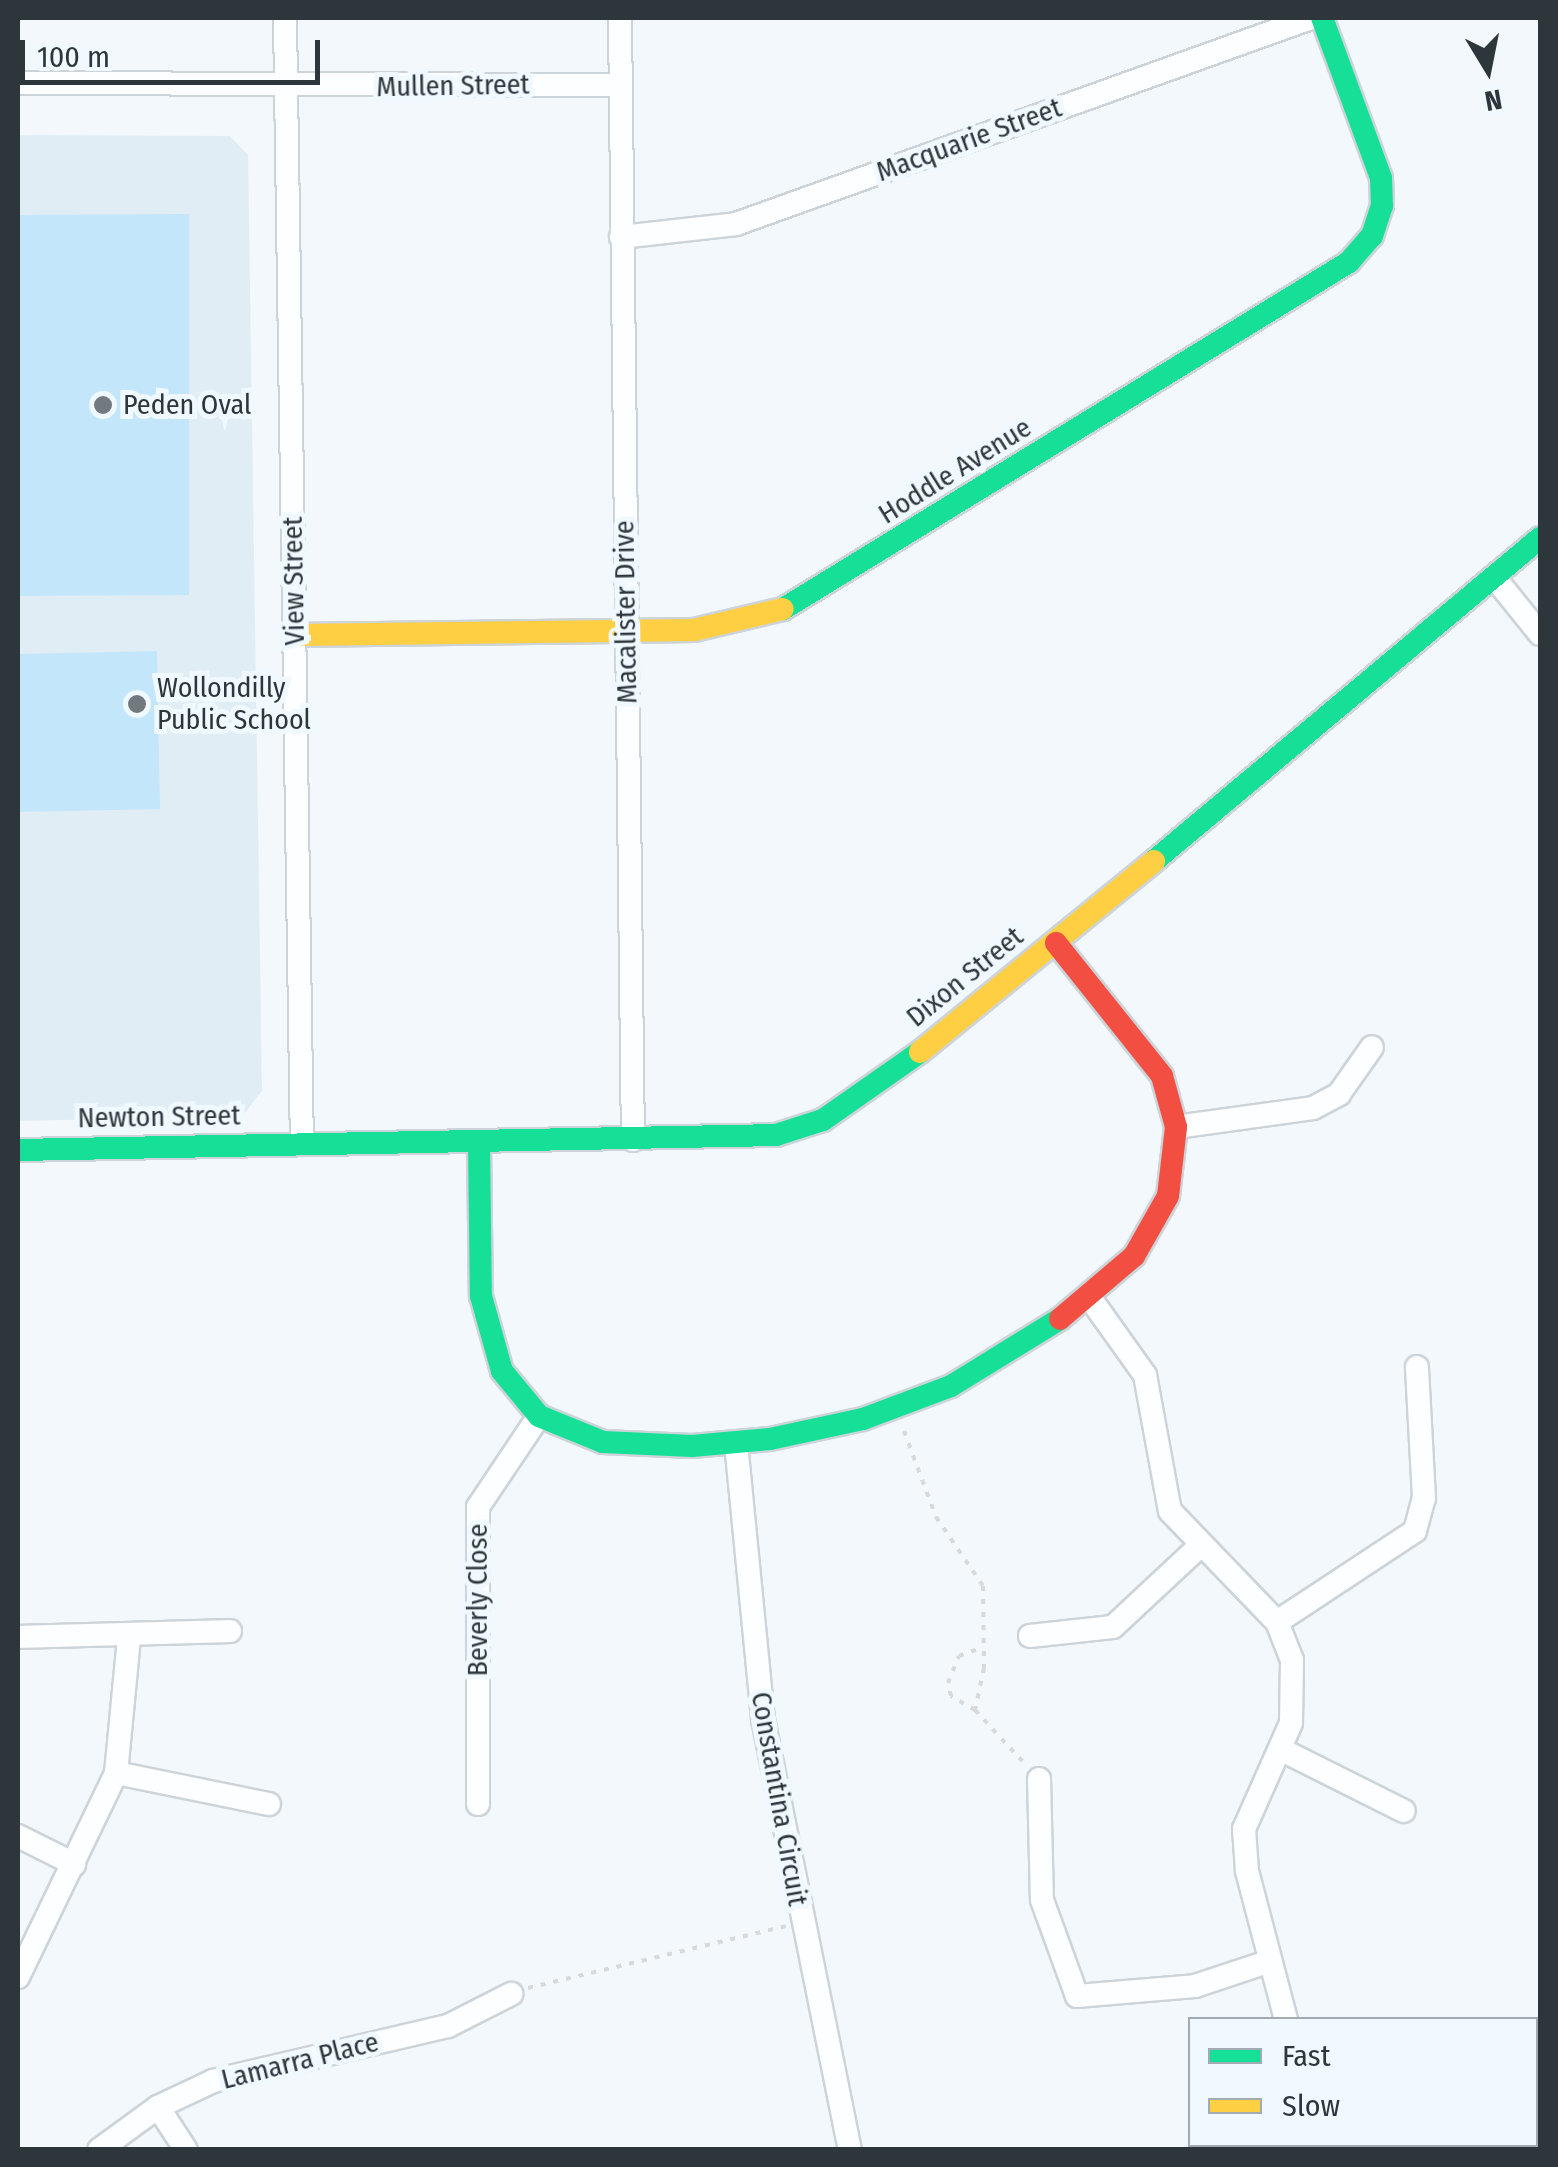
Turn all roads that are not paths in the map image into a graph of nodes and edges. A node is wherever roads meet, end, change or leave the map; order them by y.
1 (285, 18) edge
2 (620, 18) edge
3 (1311, 18) edge
4 (1322, 18) edge
5 (18, 83) edge
6 (621, 85) junction
7 (286, 88) junction
8 (621, 236) junction
9 (1540, 538) edge
10 (1494, 577) junction
11 (626, 632) junction
12 (1540, 634) edge
13 (294, 635) junction
14 (1056, 943) junction
15 (1372, 1047) dead end
16 (1176, 1127) junction
17 (633, 1140) junction
18 (479, 1142) junction
19 (302, 1144) junction
20 (18, 1150) edge
21 (1090, 1298) junction
22 (1416, 1367) dead end
23 (539, 1416) junction
24 (736, 1444) junction
25 (1201, 1545) junction
26 (1277, 1622) junction
27 (230, 1631) dead end
28 (1030, 1636) dead end
29 (18, 1637) edge
30 (129, 1638) junction
31 (1282, 1750) junction
32 (116, 1773) junction
33 (1038, 1779) road end
34 (269, 1804) dead end
35 (478, 1804) dead end
36 (1404, 1810) dead end
37 (18, 1836) edge
38 (74, 1864) junction
39 (1270, 1961) junction
40 (18, 1977) edge
41 (512, 1994) road end
42 (1285, 2017) edge
43 (158, 2107) junction
44 (99, 2150) edge
45 (186, 2150) edge
46 (850, 2150) edge

1 - 7 street, View Street
2 - 6 street, Macalister Drive
3 - 8 street, Macquarie Street
4 - 11 street, Hoddle Avenue
5 - 7 street, Mullen Street
6 - 7 street, Mullen Street
6 - 8 street, Macalister Drive
7 - 13 street, View Street
8 - 11 street, Macalister Drive
9 - 10 street, Dixon Street
10 - 12 street
10 - 14 street, Dixon Street
11 - 13 street, Hoddle Avenue
11 - 17 street, Macalister Drive
13 - 19 street, View Street
14 - 16 street
14 - 17 street, Dixon Street
15 - 16 street
16 - 21 street
17 - 18 street, Dixon Street
18 - 19 street, Dixon Street
18 - 23 street
19 - 20 street, Newton Street
21 - 24 street
21 - 25 street
22 - 26 street
23 - 24 street
23 - 35 street, Beverly Close
24 - 46 street, Constantina Circuit
25 - 26 street
25 - 28 street
26 - 31 street
27 - 30 street
29 - 30 street
30 - 32 street
31 - 36 street
31 - 39 street
32 - 34 street
32 - 38 street
33 - 39 street
37 - 38 street
38 - 40 street
39 - 42 street
41 - 43 street, Lamarra Place
43 - 44 street, Lamarra Place
43 - 45 street

